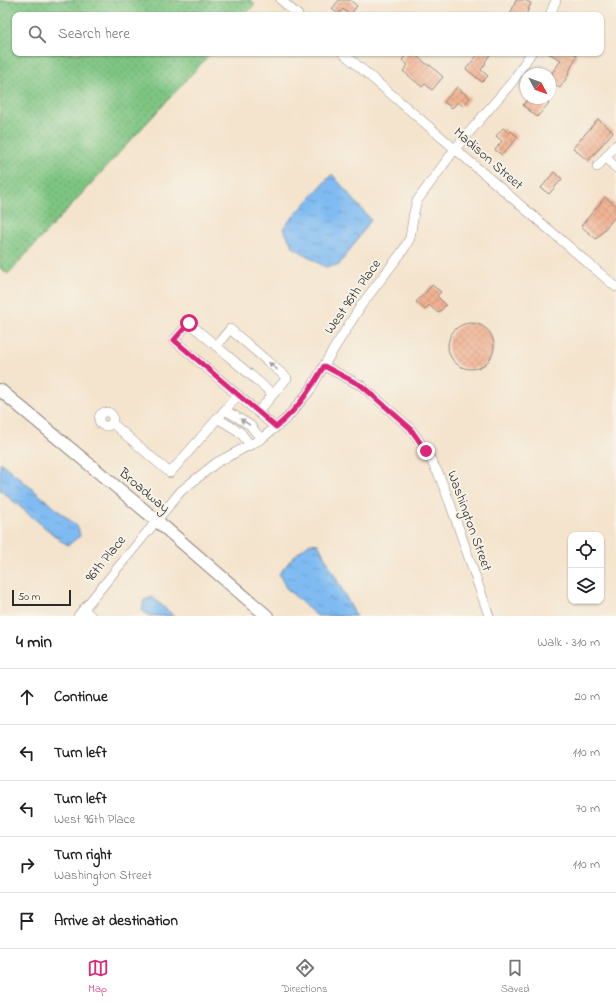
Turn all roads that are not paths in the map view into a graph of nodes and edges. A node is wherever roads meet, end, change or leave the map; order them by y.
1 (281, 0) edge
2 (556, 0) edge
3 (295, 12) edge
4 (551, 12) edge
5 (346, 56) edge
6 (529, 56) edge
7 (616, 145) edge
8 (455, 149) junction
9 (606, 157) junction
10 (597, 167) dead end
11 (616, 168) edge
12 (616, 287) edge
13 (216, 346) junction
14 (324, 366) junction
15 (0, 390) edge
16 (273, 394) junction
17 (238, 395) junction
18 (225, 410) junction
19 (258, 412) junction
20 (217, 418) junction
21 (112, 423) dead end
22 (276, 427) junction
23 (261, 439) junction
24 (250, 445) junction
25 (156, 520) junction
26 (81, 613) edge
27 (91, 616) edge
28 (267, 616) edge
29 (488, 616) edge

1 - 3 street
2 - 4 street
5 - 8 street, Madison Street
6 - 8 street, West 96th Place
7 - 9 street
8 - 12 street, Madison Street
8 - 14 street, West 96th Place
9 - 10 street
9 - 11 street
13 - 16 street
16 -> 13 street
13 - 17 street
14 - 22 street, West 96th Place
14 - 29 street, Washington Street
15 - 25 main road, Broadway
16 - 19 street
17 - 18 street
17 - 19 street
18 - 20 street
23 -> 18 street
19 - 22 street
20 - 21 street
20 - 24 street
22 - 23 street, West 96th Place
23 - 24 street, West 96th Place
24 - 25 street, West 96th Place
25 - 26 street, 96th Place
25 - 28 main road, Broadway
26 - 27 street

